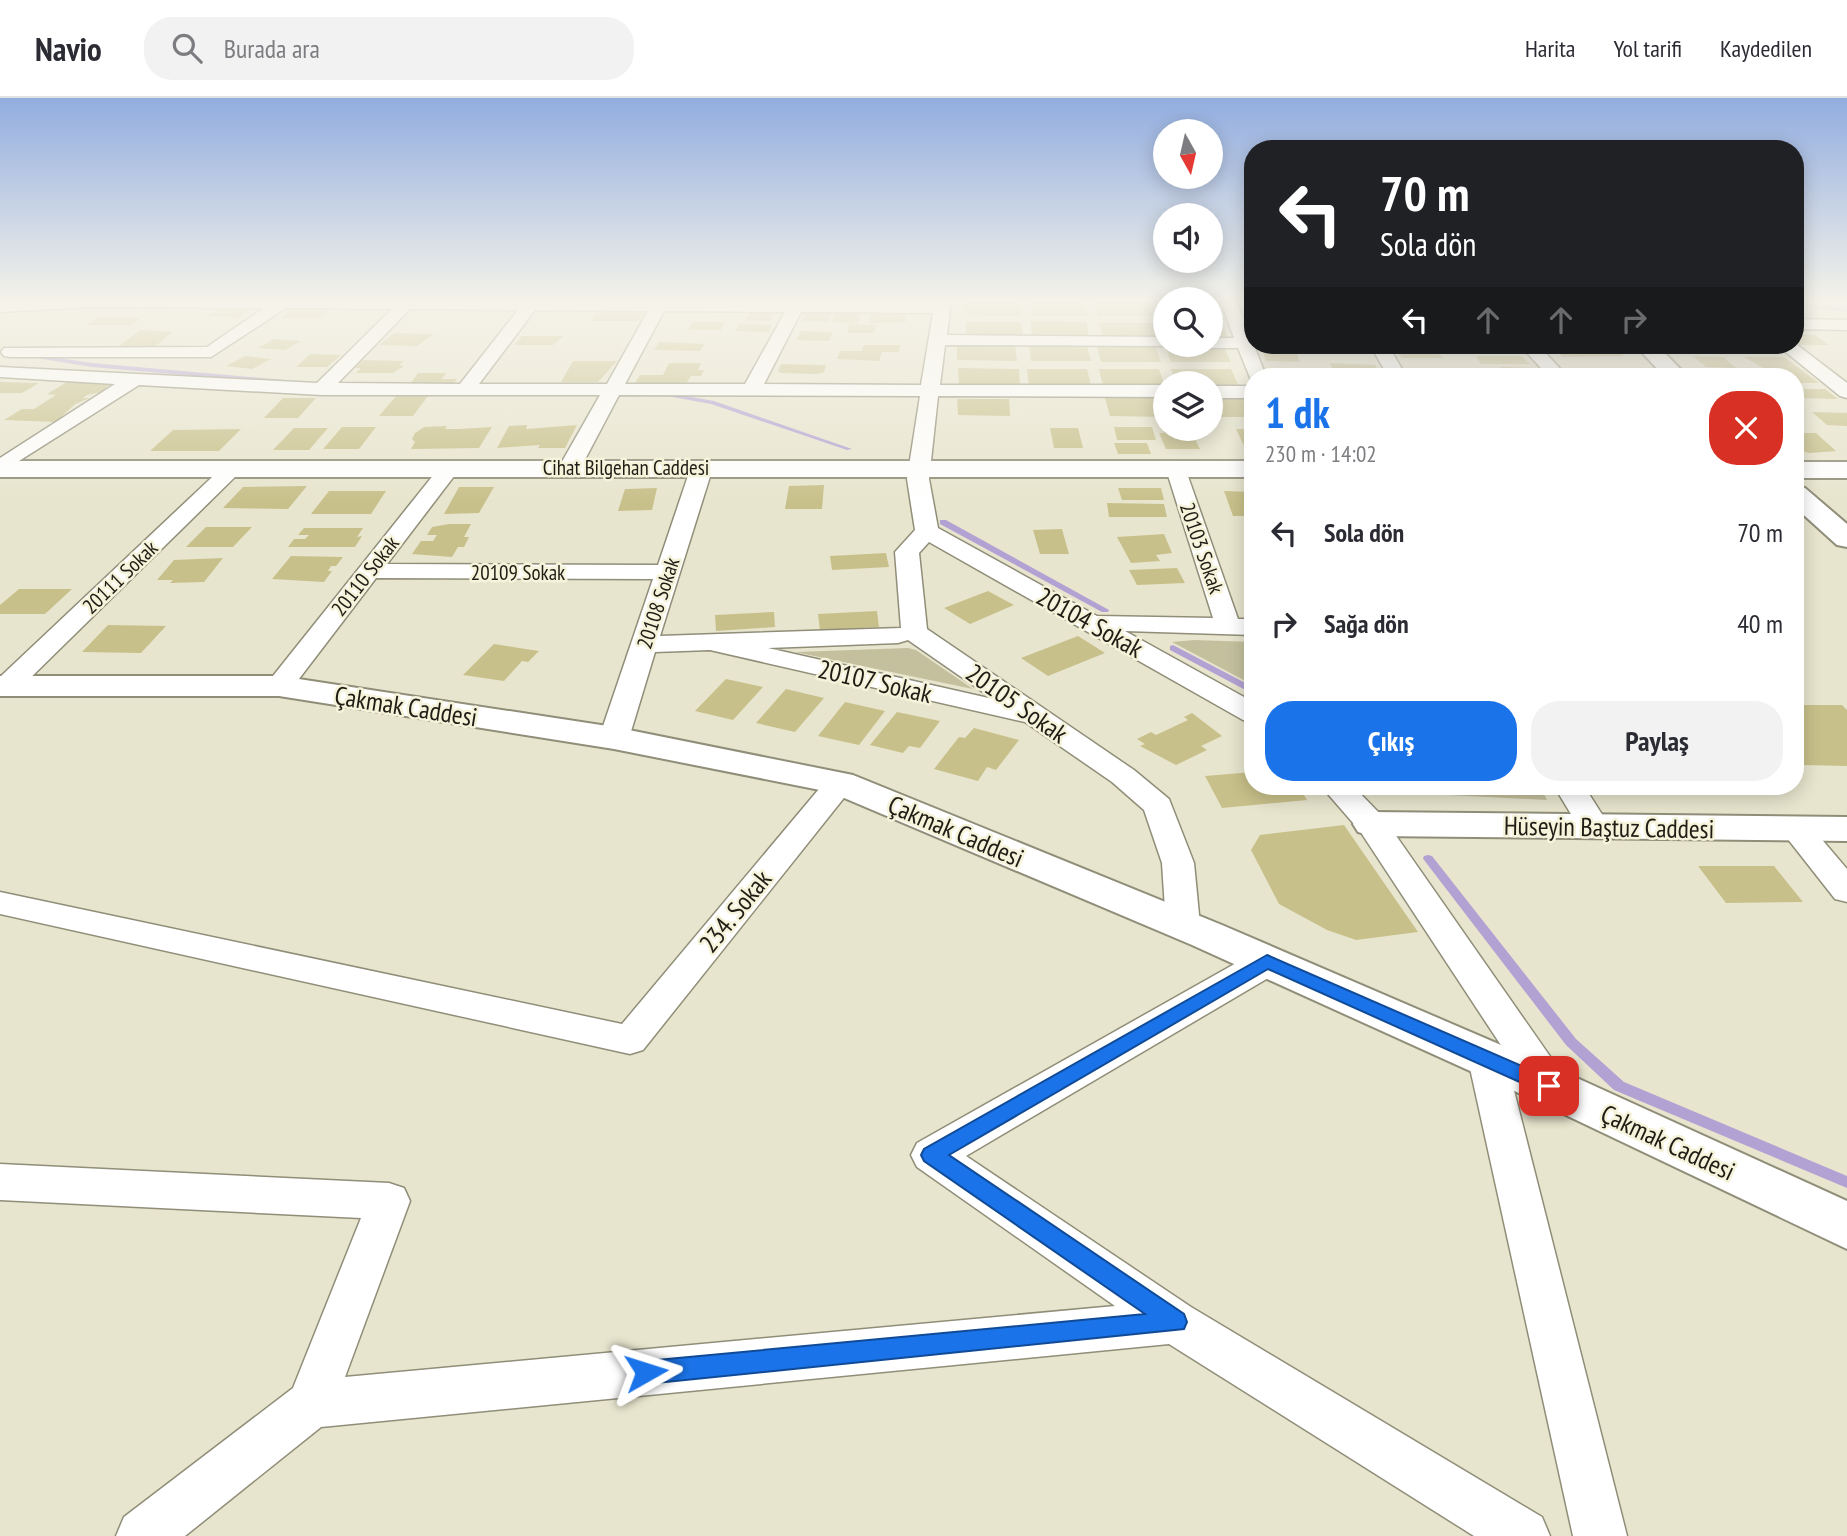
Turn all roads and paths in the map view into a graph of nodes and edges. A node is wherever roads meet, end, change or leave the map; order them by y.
1 (342, 369) edge
2 (481, 369) edge
3 (624, 369) edge
4 (763, 369) edge
5 (933, 369) edge
6 (1817, 369) edge
7 (0, 372) edge
8 (135, 379) junction
9 (326, 386) junction
10 (467, 387) junction
11 (752, 389) junction
12 (612, 390) junction
13 (930, 391) junction
14 (1153, 391) edge
15 (1223, 392) edge
16 (1244, 392) edge
17 (1847, 392) edge
18 (450, 467) junction
19 (570, 467) junction
20 (702, 467) junction
21 (7, 468) edge
22 (233, 468) junction
23 (919, 468) junction
24 (1177, 469) junction
25 (1244, 469) edge
26 (1804, 470) edge
27 (1847, 470) edge
28 (0, 485) edge
29 (1804, 501) edge
30 (927, 531) junction
31 (1847, 539) edge
32 (369, 571) junction
33 (668, 572) junction
34 (1095, 623) junction
35 (1241, 627) edge
36 (898, 635) dead end
37 (712, 643) junction
38 (644, 645) junction
39 (3, 686) edge
40 (279, 686) junction
41 (1244, 709) edge
42 (1038, 718) junction
43 (614, 738) junction
44 (840, 783) junction
45 (1345, 795) edge
46 (1574, 795) edge
47 (1372, 824) junction
48 (1594, 827) junction
49 (1796, 829) junction
50 (1847, 830) edge
51 (1847, 891) edge
52 (0, 903) edge
53 (1183, 925) junction
54 (1267, 962) junction
55 (1487, 1059) junction
56 (1549, 1086) junction
57 (0, 1182) edge
58 (1847, 1226) edge
59 (1175, 1322) junction
60 (311, 1404) junction
61 (143, 1536) edge
62 (1523, 1536) edge
63 (1600, 1536) edge

1 - 9 street
2 - 10 street
3 - 12 street
4 - 11 street
5 - 13 street
6 - 17 street
7 - 8 street
8 - 9 street
8 - 21 street
9 - 10 street
10 - 12 street
11 - 12 street
11 - 13 street
12 - 19 street
13 - 14 street
13 - 23 street
15 - 16 street
18 - 19 main road, Cihat Bilgehan Caddesi
18 - 22 main road, Cihat Bilgehan Caddesi
18 - 32 street, 20110 Sokak
19 - 20 main road, Cihat Bilgehan Caddesi
20 - 23 main road, Cihat Bilgehan Caddesi
20 - 33 street, 20108 Sokak
21 - 22 main road, Cihat Bilgehan Caddesi
21 - 28 street
22 - 39 street, 20111 Sokak
23 - 24 main road, Cihat Bilgehan Caddesi
23 - 30 street
24 - 25 main road, Cihat Bilgehan Caddesi
24 - 35 street, 20103 Sokak
26 - 27 main road
29 - 31 main road
30 - 34 street, 20104 Sokak
30 - 42 street, 20105 Sokak
32 - 33 street, 20109 Sokak
32 - 40 street, 20110 Sokak
33 - 38 street, 20108 Sokak
34 - 35 street
34 - 41 street, 20104 Sokak
36 - 37 street
37 - 38 street
37 - 42 street, 20107 Sokak
38 - 43 street, 20108 Sokak
39 - 40 main road, Çakmak Caddesi
40 - 43 main road, Çakmak Caddesi
42 - 53 street, 20105 Sokak
43 - 44 main road, Çakmak Caddesi
44 - 52 street, 234. Sokak
44 - 53 main road, Çakmak Caddesi
45 - 47 street
46 - 48 street
47 - 48 main road, Hüseyin Baştuz Caddesi
47 - 56 street
48 - 49 main road, Hüseyin Baştuz Caddesi
49 - 50 main road, Hüseyin Baştuz Caddesi
49 - 51 street
53 - 54 main road, Çakmak Caddesi
54 - 55 main road, Çakmak Caddesi
54 - 59 street
55 - 56 main road, Çakmak Caddesi
55 - 63 street
56 - 58 main road, Çakmak Caddesi
57 - 60 street
59 - 60 street
59 - 62 street
60 - 61 street

